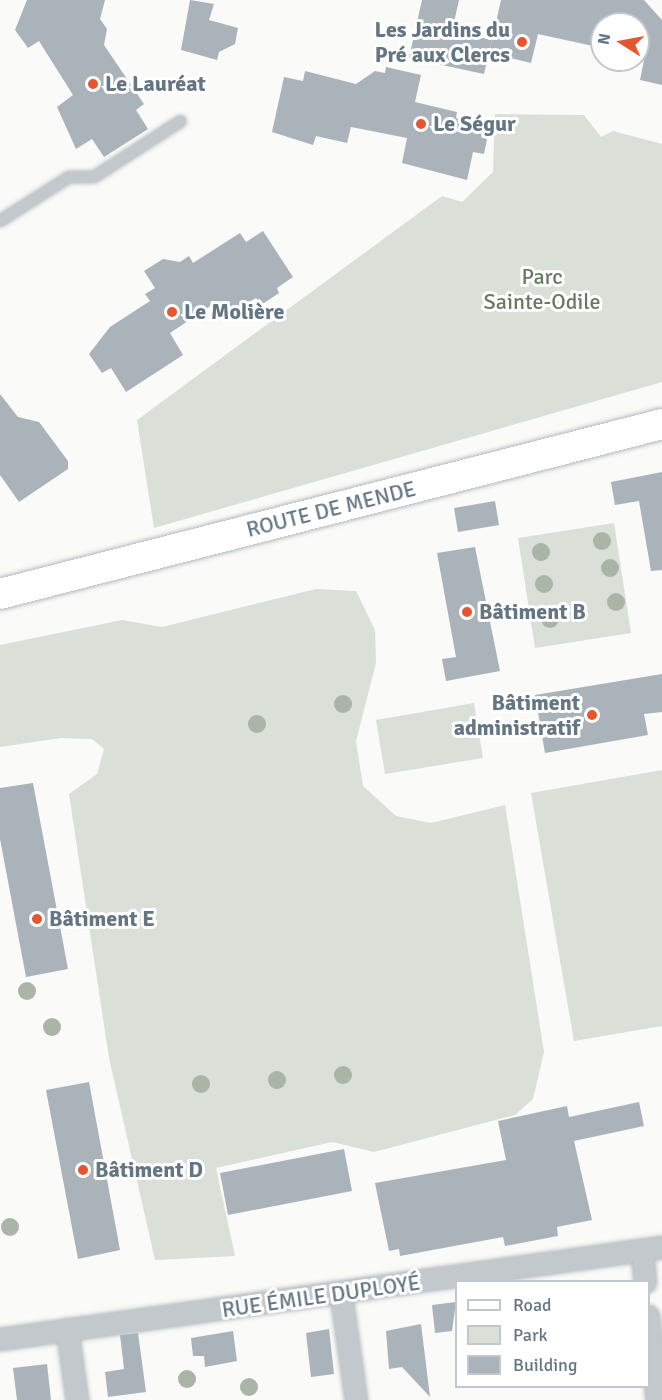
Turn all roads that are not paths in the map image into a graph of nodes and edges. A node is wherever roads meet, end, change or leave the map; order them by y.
1 (181, 121) dead end
2 (0, 221) edge
3 (662, 424) edge
4 (0, 594) edge
5 (652, 1249) edge
6 (645, 1280) edge
7 (341, 1295) junction
8 (68, 1329) junction
9 (650, 1335) edge
10 (0, 1339) edge
11 (77, 1400) edge
12 (356, 1400) edge
13 (657, 1400) edge

1 - 2 lane
3 - 4 street, ROUTE DE MENDE
5 - 6 street
5 - 7 street, RUE ÉMILE DUPLOYÉ
7 - 8 street, RUE ÉMILE DUPLOYÉ
7 - 12 street
8 - 10 street, RUE ÉMILE DUPLOYÉ
8 - 11 street
9 - 13 street

